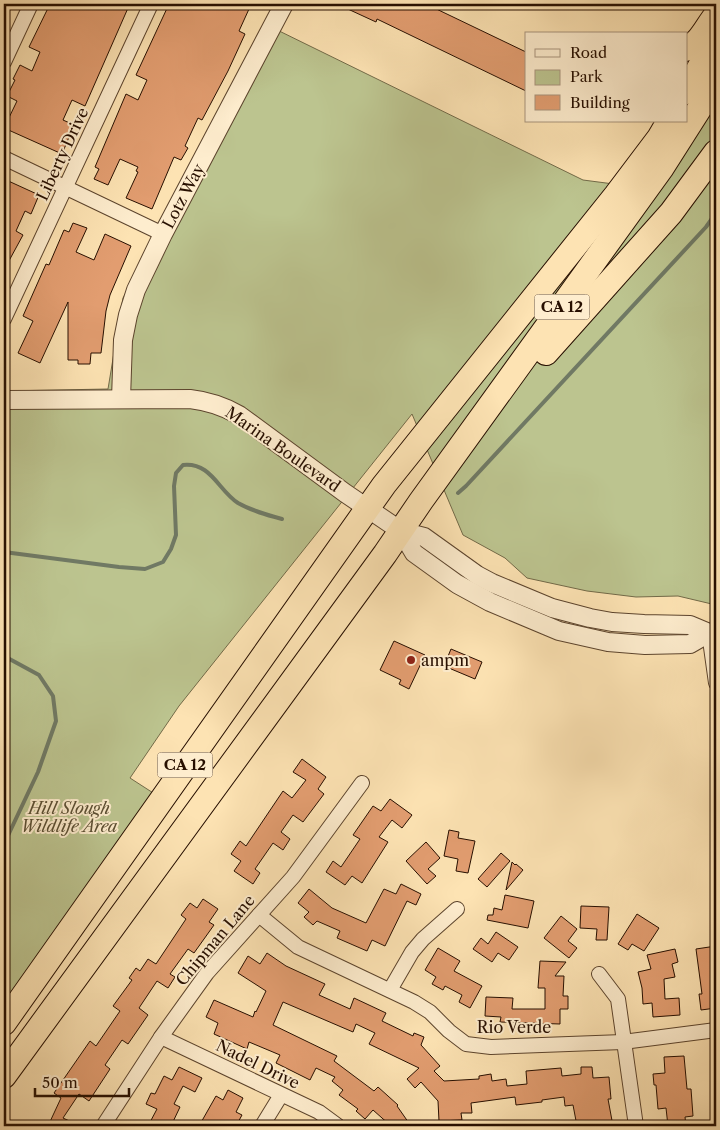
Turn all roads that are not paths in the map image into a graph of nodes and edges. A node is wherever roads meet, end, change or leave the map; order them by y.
1 (31, 4) edge
2 (151, 4) edge
3 (284, 4) edge
4 (716, 15) edge
5 (716, 36) edge
6 (688, 48) edge
7 (4, 62) edge
8 (716, 79) edge
9 (688, 88) edge
10 (664, 127) edge
11 (716, 152) edge
12 (4, 158) edge
13 (66, 187) junction
14 (163, 234) junction
15 (4, 318) edge
16 (121, 399) junction
17 (4, 400) edge
18 (490, 406) junction
19 (367, 508) junction
20 (401, 531) junction
21 (552, 608) junction
22 (515, 614) junction
23 (713, 632) edge
24 (716, 683) edge
25 (362, 783) dead end
26 (457, 909) dead end
27 (259, 915) junction
28 (599, 974) dead end
29 (390, 990) junction
30 (4, 1023) edge
31 (716, 1030) edge
32 (161, 1037) junction
33 (623, 1042) junction
34 (4, 1076) edge
35 (281, 1095) junction
36 (103, 1126) edge
37 (262, 1126) edge
38 (338, 1126) edge
39 (636, 1126) edge

1 - 7 street
2 - 13 street, Liberty Drive
3 - 14 street, Lotz Way
4 - 6 highway
5 - 9 highway
8 - 18 highway, CA 12
10 - 19 highway, CA 12
11 - 18 highway
12 - 13 street
13 - 14 street
13 - 15 street, Liberty Drive
14 - 16 street, Lotz Way
16 - 17 street, Marina Boulevard
16 - 19 street, Marina Boulevard
18 - 20 highway, CA 12
19 - 20 street, Marina Boulevard
19 - 30 highway, CA 12
20 - 21 street, Marina Boulevard
20 - 22 street, Marina Boulevard
20 - 34 highway, CA 12
21 - 22 street
21 - 23 street, Marina Boulevard
22 - 23 street, Marina Boulevard
23 - 24 street
25 - 27 street, Chipman Lane
26 - 29 street
27 - 29 street, Rio Verde
27 - 32 street, Chipman Lane
28 - 33 street
29 - 33 street, Rio Verde
31 - 33 street, Rio Verde
32 - 35 street, Nadel Drive
32 - 36 street, Chipman Lane
33 - 39 street
35 - 37 street
35 - 38 street, Nadel Drive

